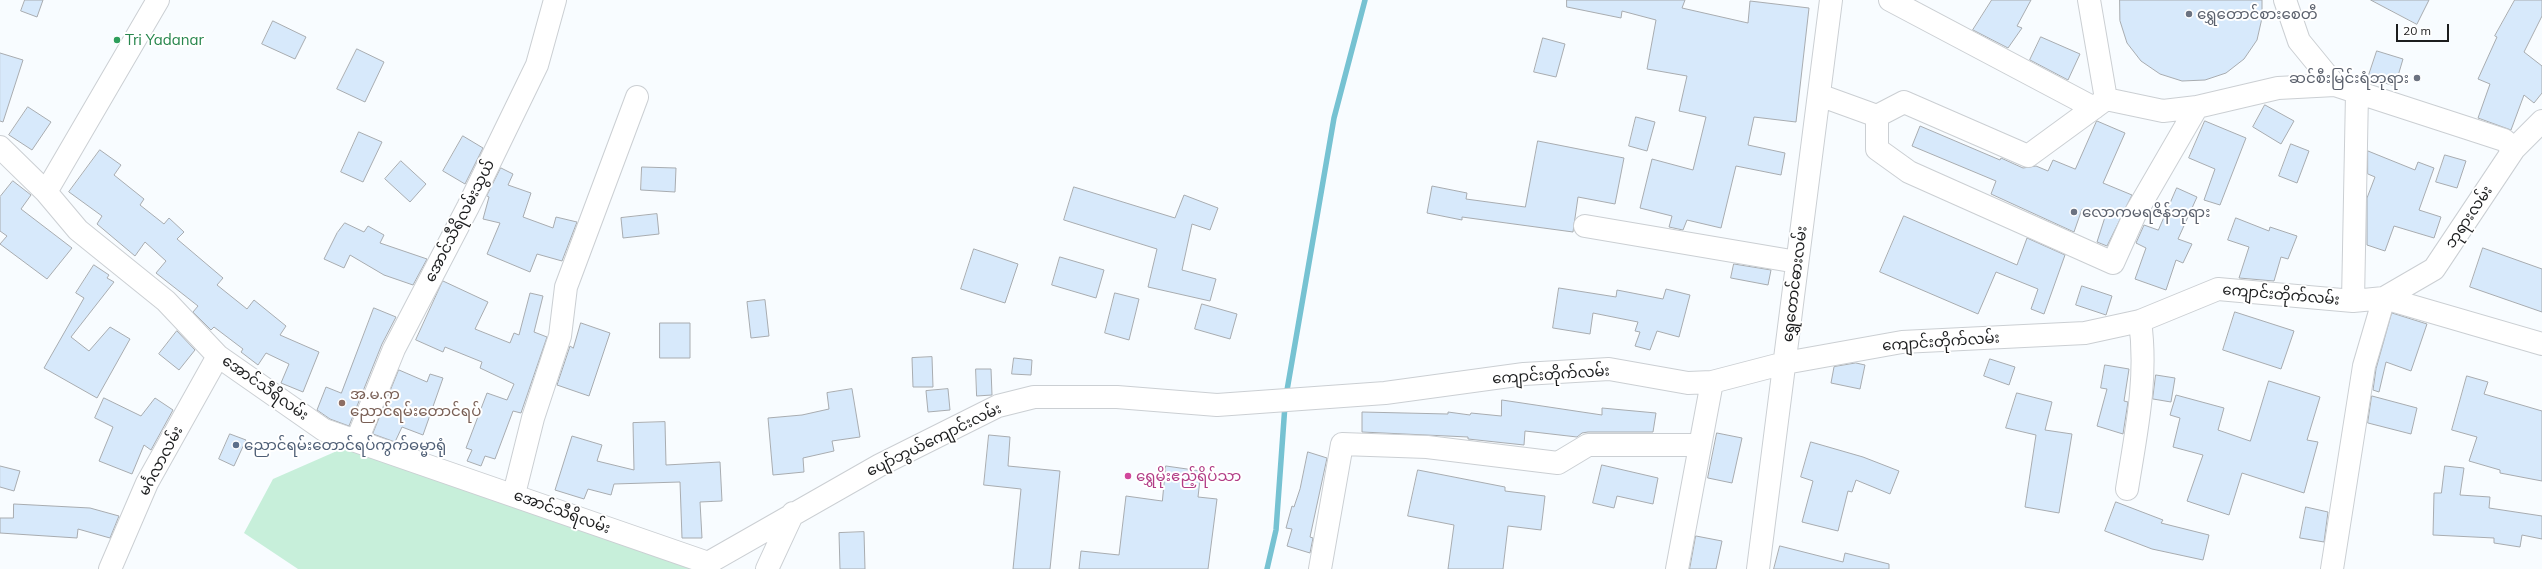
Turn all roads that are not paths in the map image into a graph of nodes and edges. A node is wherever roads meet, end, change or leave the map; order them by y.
1 (158, 0) edge
2 (555, 0) edge
3 (1831, 0) edge
4 (1890, 0) edge
5 (2089, 0) edge
6 (2285, 0) edge
7 (2335, 85) junction
8 (2357, 93) junction
9 (1819, 95) junction
10 (637, 97) dead end
11 (2100, 103) junction
12 (2197, 107) junction
13 (1877, 116) junction
14 (2542, 121) edge
15 (0, 147) edge
16 (2514, 149) junction
17 (46, 192) junction
18 (1585, 226) dead end
19 (1797, 262) junction
20 (2384, 298) junction
21 (2352, 301) junction
22 (2140, 321) junction
23 (2542, 344) edge
24 (218, 356) junction
25 (1785, 364) junction
26 (1712, 382) junction
27 (1285, 401) joint
28 (357, 440) junction
29 (1700, 445) junction
30 (2127, 489) dead end
31 (514, 494) junction
32 (793, 513) junction
33 (706, 566) edge
34 (110, 569) edge
35 (767, 569) edge
36 (1320, 569) edge
37 (1677, 569) edge
38 (1758, 569) edge
39 (2332, 569) edge

1 - 17 street
2 - 28 street, အောင်သီရိလမ်းသွယ်
3 - 9 street, ရွှေတောင်ဓားလမ်း
4 - 11 street
5 - 11 street
6 - 7 street
7 - 8 street
7 - 12 street
8 - 16 street
8 - 21 street
9 - 13 street
9 - 19 street, ရွှေတောင်ဓားလမ်း
10 - 31 street
11 - 12 street
11 - 13 street
12 - 13 street
14 - 16 street, ဘုရားလမ်း
15 - 17 street, အောင်သီရိလမ်း
16 - 20 street, ဘုရားလမ်း
17 - 24 street, အောင်သီရိလမ်း
18 - 19 street
19 - 25 street, ရွှေတောင်ဓားလမ်း
20 - 21 street, ကျောင်းတိုက်လမ်း
20 - 23 street, ကျောင်းတိုက်လမ်း
20 - 39 street
21 - 22 street, ကျောင်းတိုက်လမ်း
22 - 25 street, ကျောင်းတိုက်လမ်း
22 - 30 street
24 - 28 street, အောင်သီရိလမ်း
24 - 34 street, မင်္ဂလာလမ်း
25 - 26 street, ကျောင်းတိုက်လမ်း
25 - 38 street, ရွှေတောင်ဓားလမ်း
26 - 27 street, ကျောင်းတိုက်လမ်း
26 - 29 street
27 - 32 street, ပျော်ဘွယ်ကျောင်းလမ်း
28 - 31 street, အောင်သီရိလမ်း
29 - 36 street
29 - 37 street
31 - 33 street, အောင်သီရိလမ်း
32 - 33 street, ပျော်ဘွယ်ကျောင်းလမ်း
32 - 35 street

